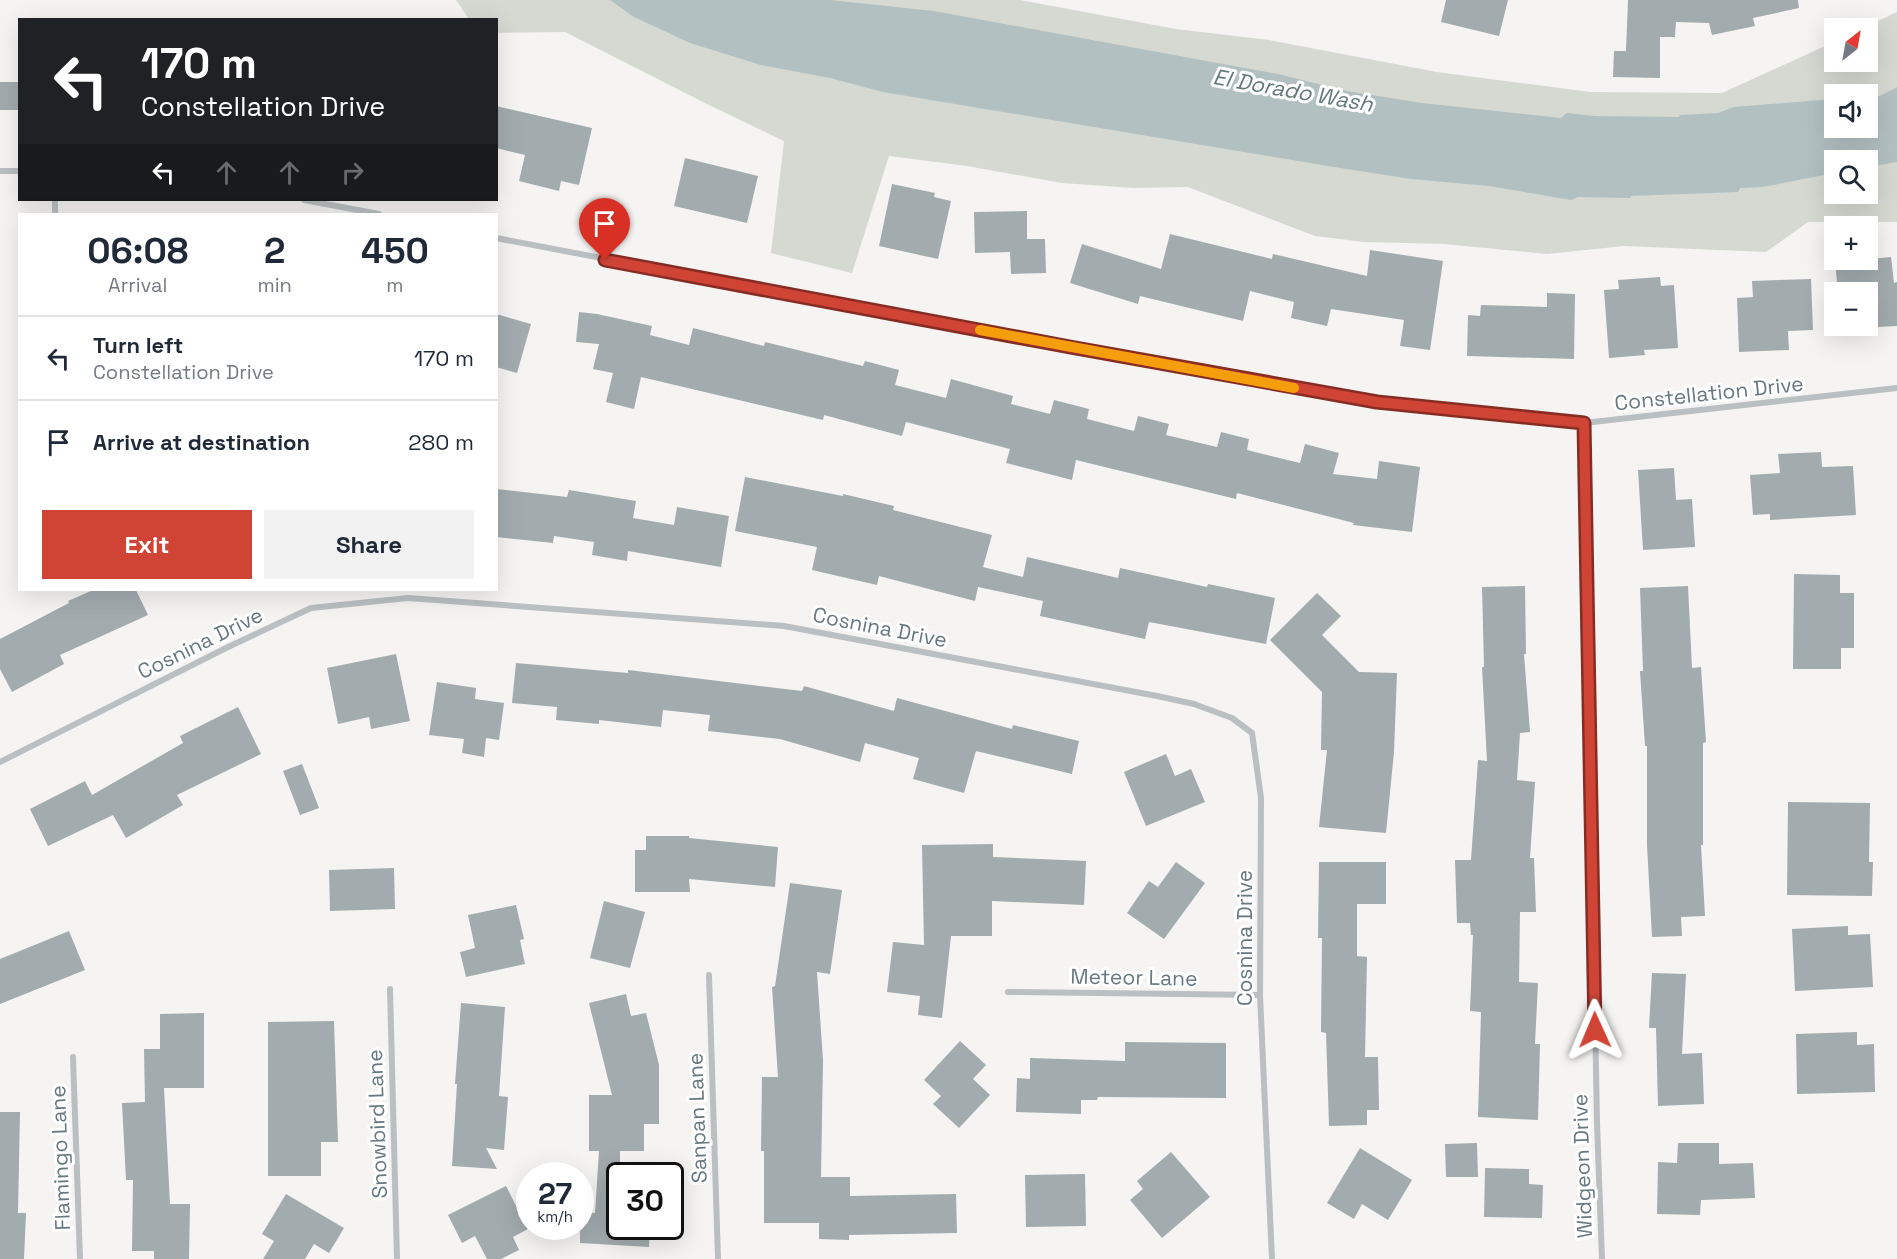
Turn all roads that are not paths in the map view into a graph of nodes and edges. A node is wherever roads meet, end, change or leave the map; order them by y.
1 (0, 171) edge
2 (18, 171) edge
3 (309, 201) edge
4 (374, 213) edge
5 (498, 238) edge
6 (1897, 388) edge
7 (1584, 423) junction
8 (0, 762) edge
9 (710, 975) dead end
10 (390, 989) dead end
11 (1008, 992) dead end
12 (1260, 995) junction
13 (73, 1057) dead end
14 (80, 1259) edge
15 (397, 1259) edge
16 (718, 1259) edge
17 (1272, 1259) edge
18 (1602, 1259) edge

1 - 2 street
3 - 4 street
5 - 7 street, Constellation Drive
6 - 7 street, Constellation Drive
7 - 18 street, Widgeon Drive
8 - 12 street, Cosnina Drive
9 - 16 street, Sanpan Lane
10 - 15 street, Snowbird Lane
11 - 12 street, Meteor Lane
12 - 17 street, Cosnina Drive
13 - 14 street, Flamingo Lane

